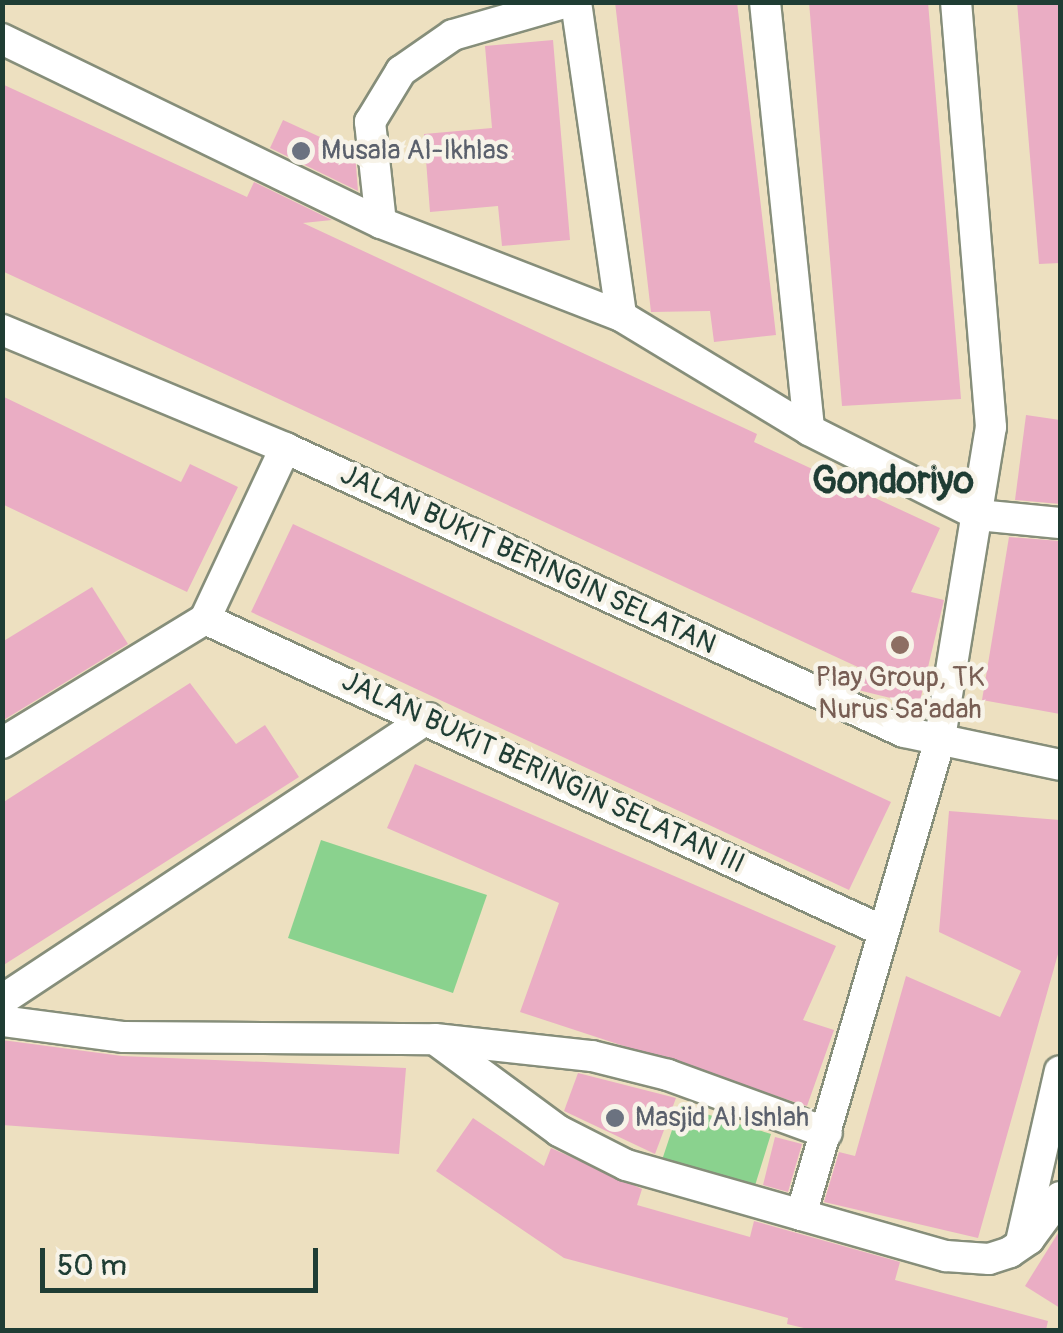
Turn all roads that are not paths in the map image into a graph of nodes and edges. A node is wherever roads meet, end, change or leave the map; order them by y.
1 (567, 2) edge
2 (576, 2) edge
3 (766, 2) edge
4 (956, 2) edge
5 (2, 39) edge
6 (382, 223) junction
7 (621, 316) junction
8 (2, 330) edge
9 (809, 430) junction
10 (285, 448) junction
11 (978, 515) junction
12 (1060, 522) edge
13 (205, 619) junction
14 (428, 718) junction
15 (2, 743) edge
16 (939, 744) junction
17 (1060, 765) edge
18 (881, 930) junction
19 (2, 1000) edge
20 (2, 1021) edge
21 (435, 1039) junction
22 (1060, 1072) edge
23 (828, 1133) junction
24 (1060, 1197) edge
25 (801, 1216) junction
26 (1020, 1245) junction

1 - 6 street
2 - 7 street
3 - 9 street
4 - 11 street
5 - 6 street
6 - 7 street
7 - 9 street
8 - 10 street, JALAN BUKIT BERINGIN SELATAN
9 - 11 street
10 - 13 street
10 - 16 street, JALAN BUKIT BERINGIN SELATAN
11 - 12 street
11 - 16 street
13 - 14 street, JALAN BUKIT BERINGIN SELATAN III
13 - 15 street
14 - 18 street, JALAN BUKIT BERINGIN SELATAN III
14 - 19 street
16 - 17 street, JALAN BUKIT BERINGIN SELATAN
16 - 18 street
18 - 23 street
20 - 21 street
21 - 23 street
21 - 25 street
22 - 26 street
23 - 25 street
24 - 26 street
25 - 26 street

